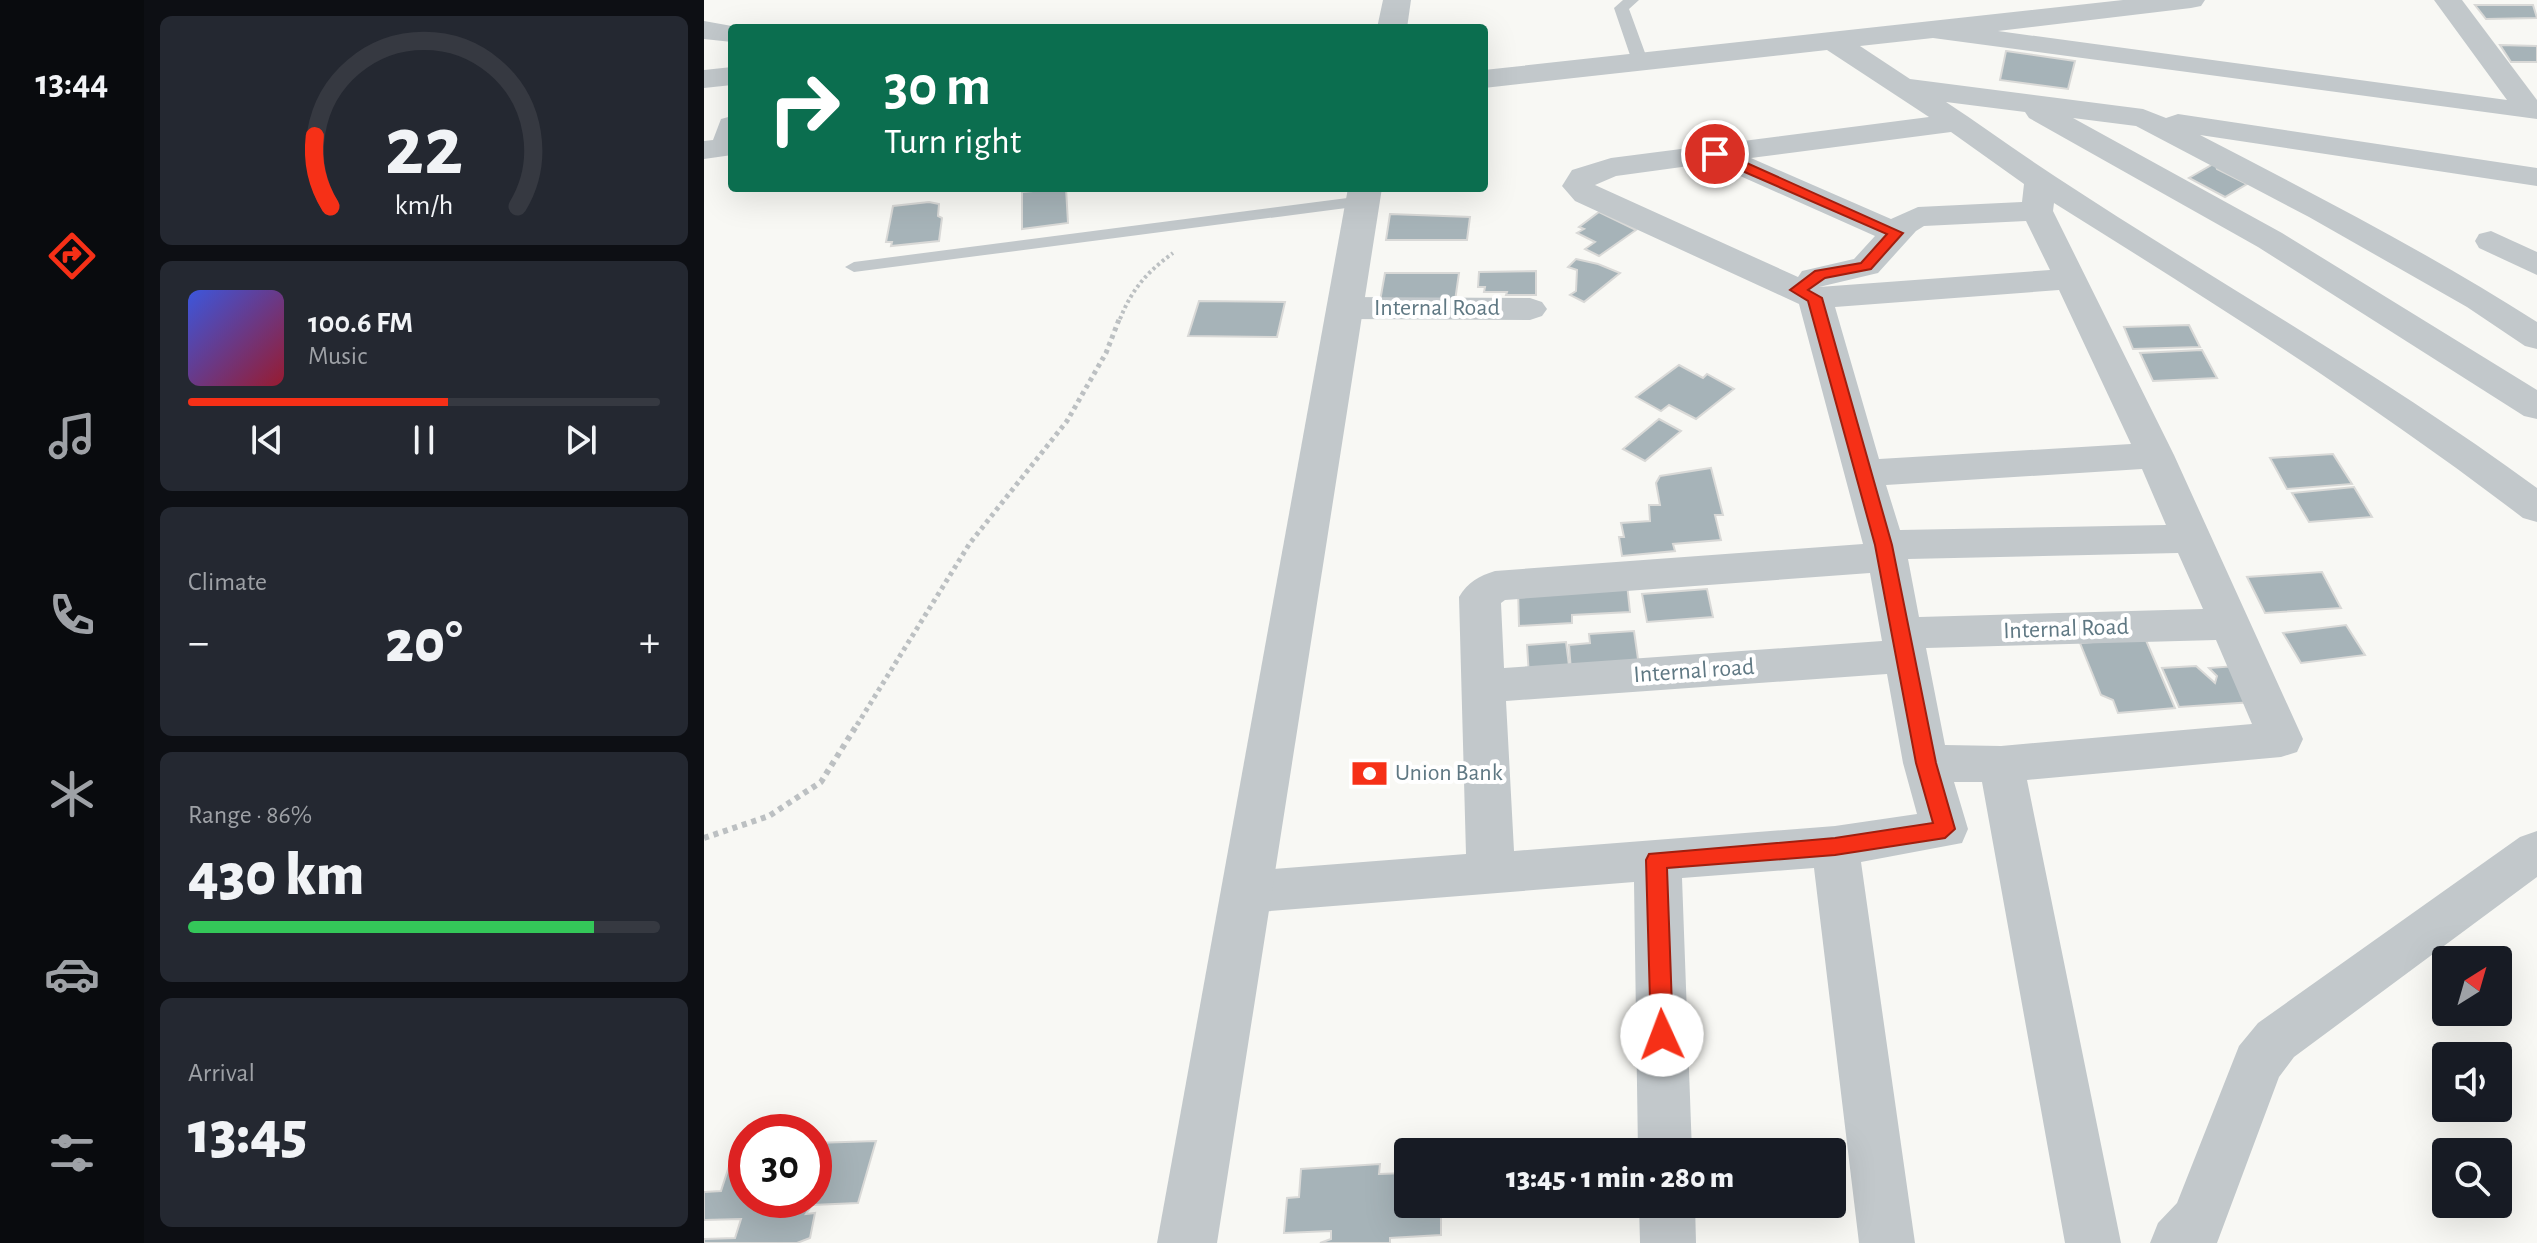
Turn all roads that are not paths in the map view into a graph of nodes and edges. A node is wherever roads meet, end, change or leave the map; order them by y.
1 (1397, 0) edge
2 (1632, 0) edge
3 (2191, 0) edge
4 (2448, 0) edge
5 (1393, 24) edge
6 (704, 30) edge
7 (1937, 31) junction
8 (728, 33) edge
9 (1830, 39) junction
10 (1640, 61) junction
11 (728, 76) edge
12 (704, 79) edge
13 (1488, 79) edge
14 (1902, 87) junction
15 (2025, 102) junction
16 (2534, 116) edge
17 (2143, 118) junction
18 (1960, 122) junction
19 (728, 140) edge
20 (704, 150) edge
21 (1715, 154) junction
22 (2537, 177) edge
23 (1364, 194) edge
24 (2039, 196) junction
25 (1896, 233) junction
26 (2491, 241) dead end
27 (2537, 265) edge
28 (854, 267) dead end
29 (2071, 279) junction
30 (1806, 294) junction
31 (1345, 308) junction
32 (1530, 309) dead end
33 (2537, 338) edge
34 (2537, 407) edge
35 (2155, 455) junction
36 (1863, 473) junction
37 (2537, 508) edge
38 (2193, 539) junction
39 (1885, 551) junction
40 (2230, 624) junction
41 (1904, 645) junction
42 (1483, 686) junction
43 (1926, 763) junction
44 (2001, 764) junction
45 (1835, 846) junction
46 (2537, 851) edge
47 (1657, 860) junction
48 (1491, 875) junction
49 (1246, 892) junction
50 (1665, 1138) edge
51 (1667, 1218) edge
52 (1187, 1243) edge
53 (1668, 1243) edge
54 (1887, 1243) edge
55 (2093, 1243) edge
56 (2178, 1243) edge

1 - 5 street
2 - 10 lane
3 - 7 street
4 - 16 street
6 - 8 street
7 - 9 street
7 - 16 street
9 - 10 street
9 - 14 street
10 - 13 street
11 - 12 street
14 - 15 street
14 - 18 street
15 - 17 street
15 - 34 street
17 - 22 street
17 - 33 street
18 - 21 street
18 - 24 street
19 - 20 street
21 - 25 street
21 - 30 street
23 - 28 lane
23 - 31 street
24 - 25 street
24 - 29 street
24 - 37 street
25 - 30 street
26 - 27 street
29 - 30 street
29 - 35 street
30 - 36 street
31 - 32 street, Internal Road
31 - 49 street
35 - 36 street
35 - 38 street
36 - 39 street
38 - 39 street
38 - 40 street
39 - 41 street
39 - 42 street
40 - 41 street, Internal Road
40 - 44 street
41 - 42 street, Internal road
41 - 43 street
42 - 48 street
43 - 44 street
43 - 45 street
44 - 55 street
45 - 47 street
45 - 54 street
46 - 56 street
47 - 48 street
47 - 50 street
48 - 49 street
49 - 52 street
51 - 53 street

